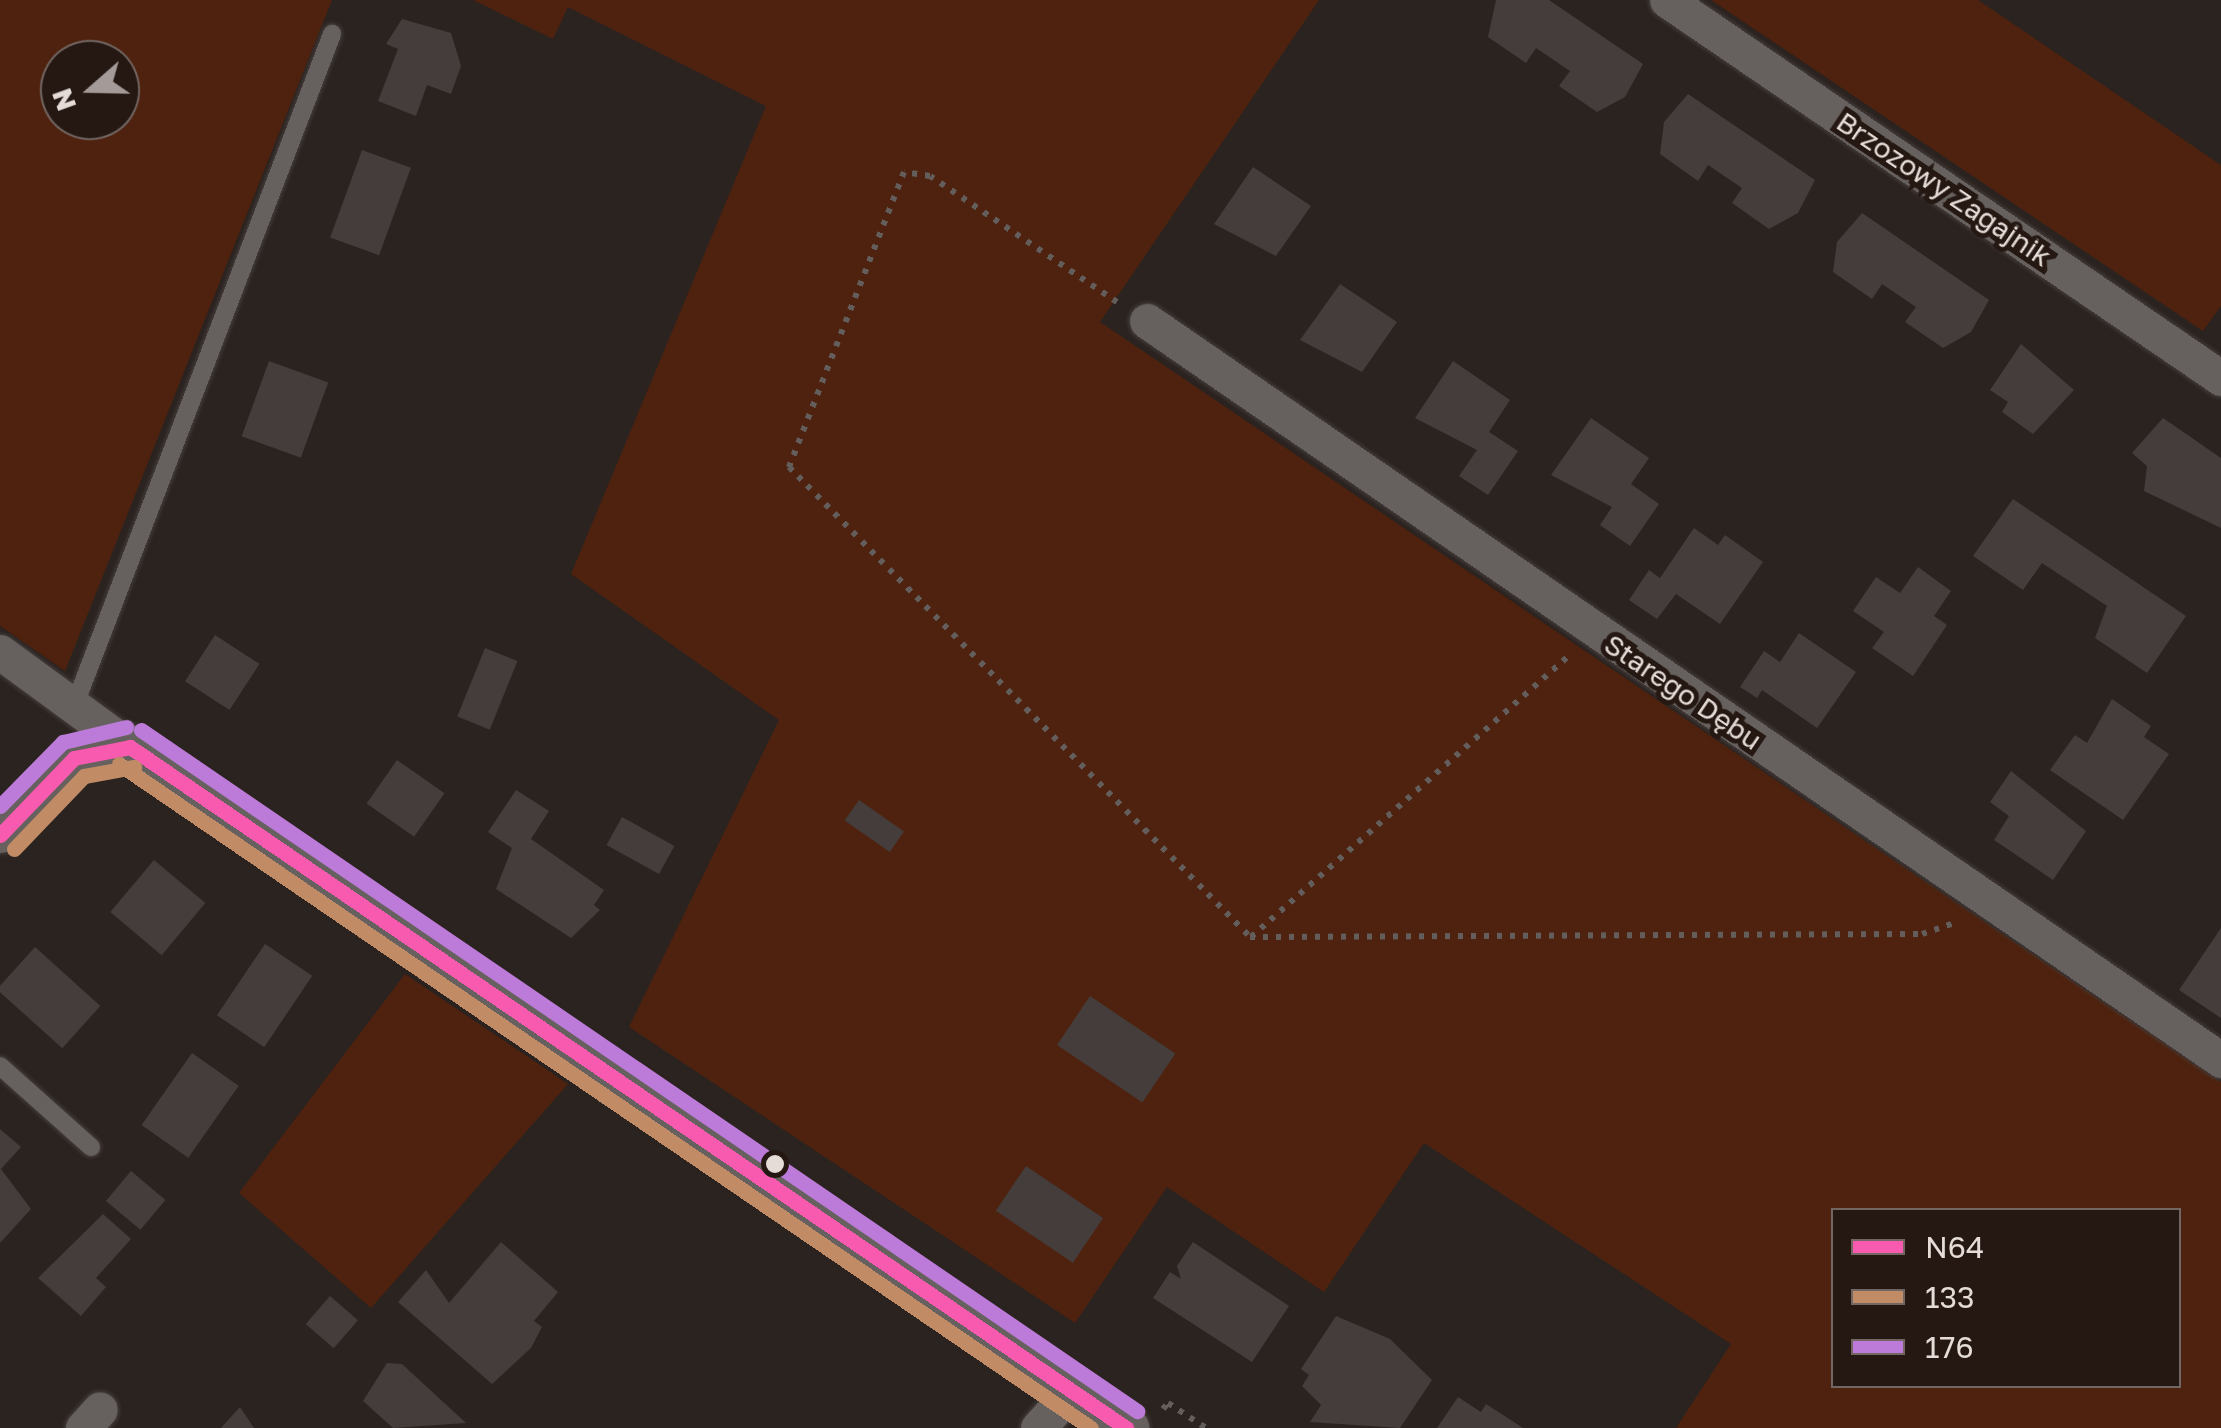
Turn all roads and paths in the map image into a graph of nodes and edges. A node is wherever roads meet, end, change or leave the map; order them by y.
1 (1667, 0) edge
2 (332, 34) dead end
3 (1147, 322) joint
4 (2221, 378) edge
5 (1588, 628) junction
6 (0, 652) edge
7 (75, 704) junction
8 (130, 747) junction
9 (0, 835) edge
10 (1998, 908) junction
11 (1250, 938) junction
12 (2221, 1060) edge
13 (0, 1066) edge
14 (91, 1147) dead end
15 (1072, 1389) junction
16 (1142, 1422) edge
17 (1038, 1428) edge
18 (1206, 1428) edge

1 - 4 street, Brzozowy Zagajnik
2 - 7 lane
3 - 5 street, Starego Dębu
3 - 11 path
5 - 10 street, Starego Dębu
5 - 11 path
6 - 7 street
7 - 8 street
8 - 9 street
8 - 15 street
10 - 11 path
10 - 12 street, Starego Dębu
13 - 14 lane
15 - 16 street
15 - 17 street
16 - 18 path

